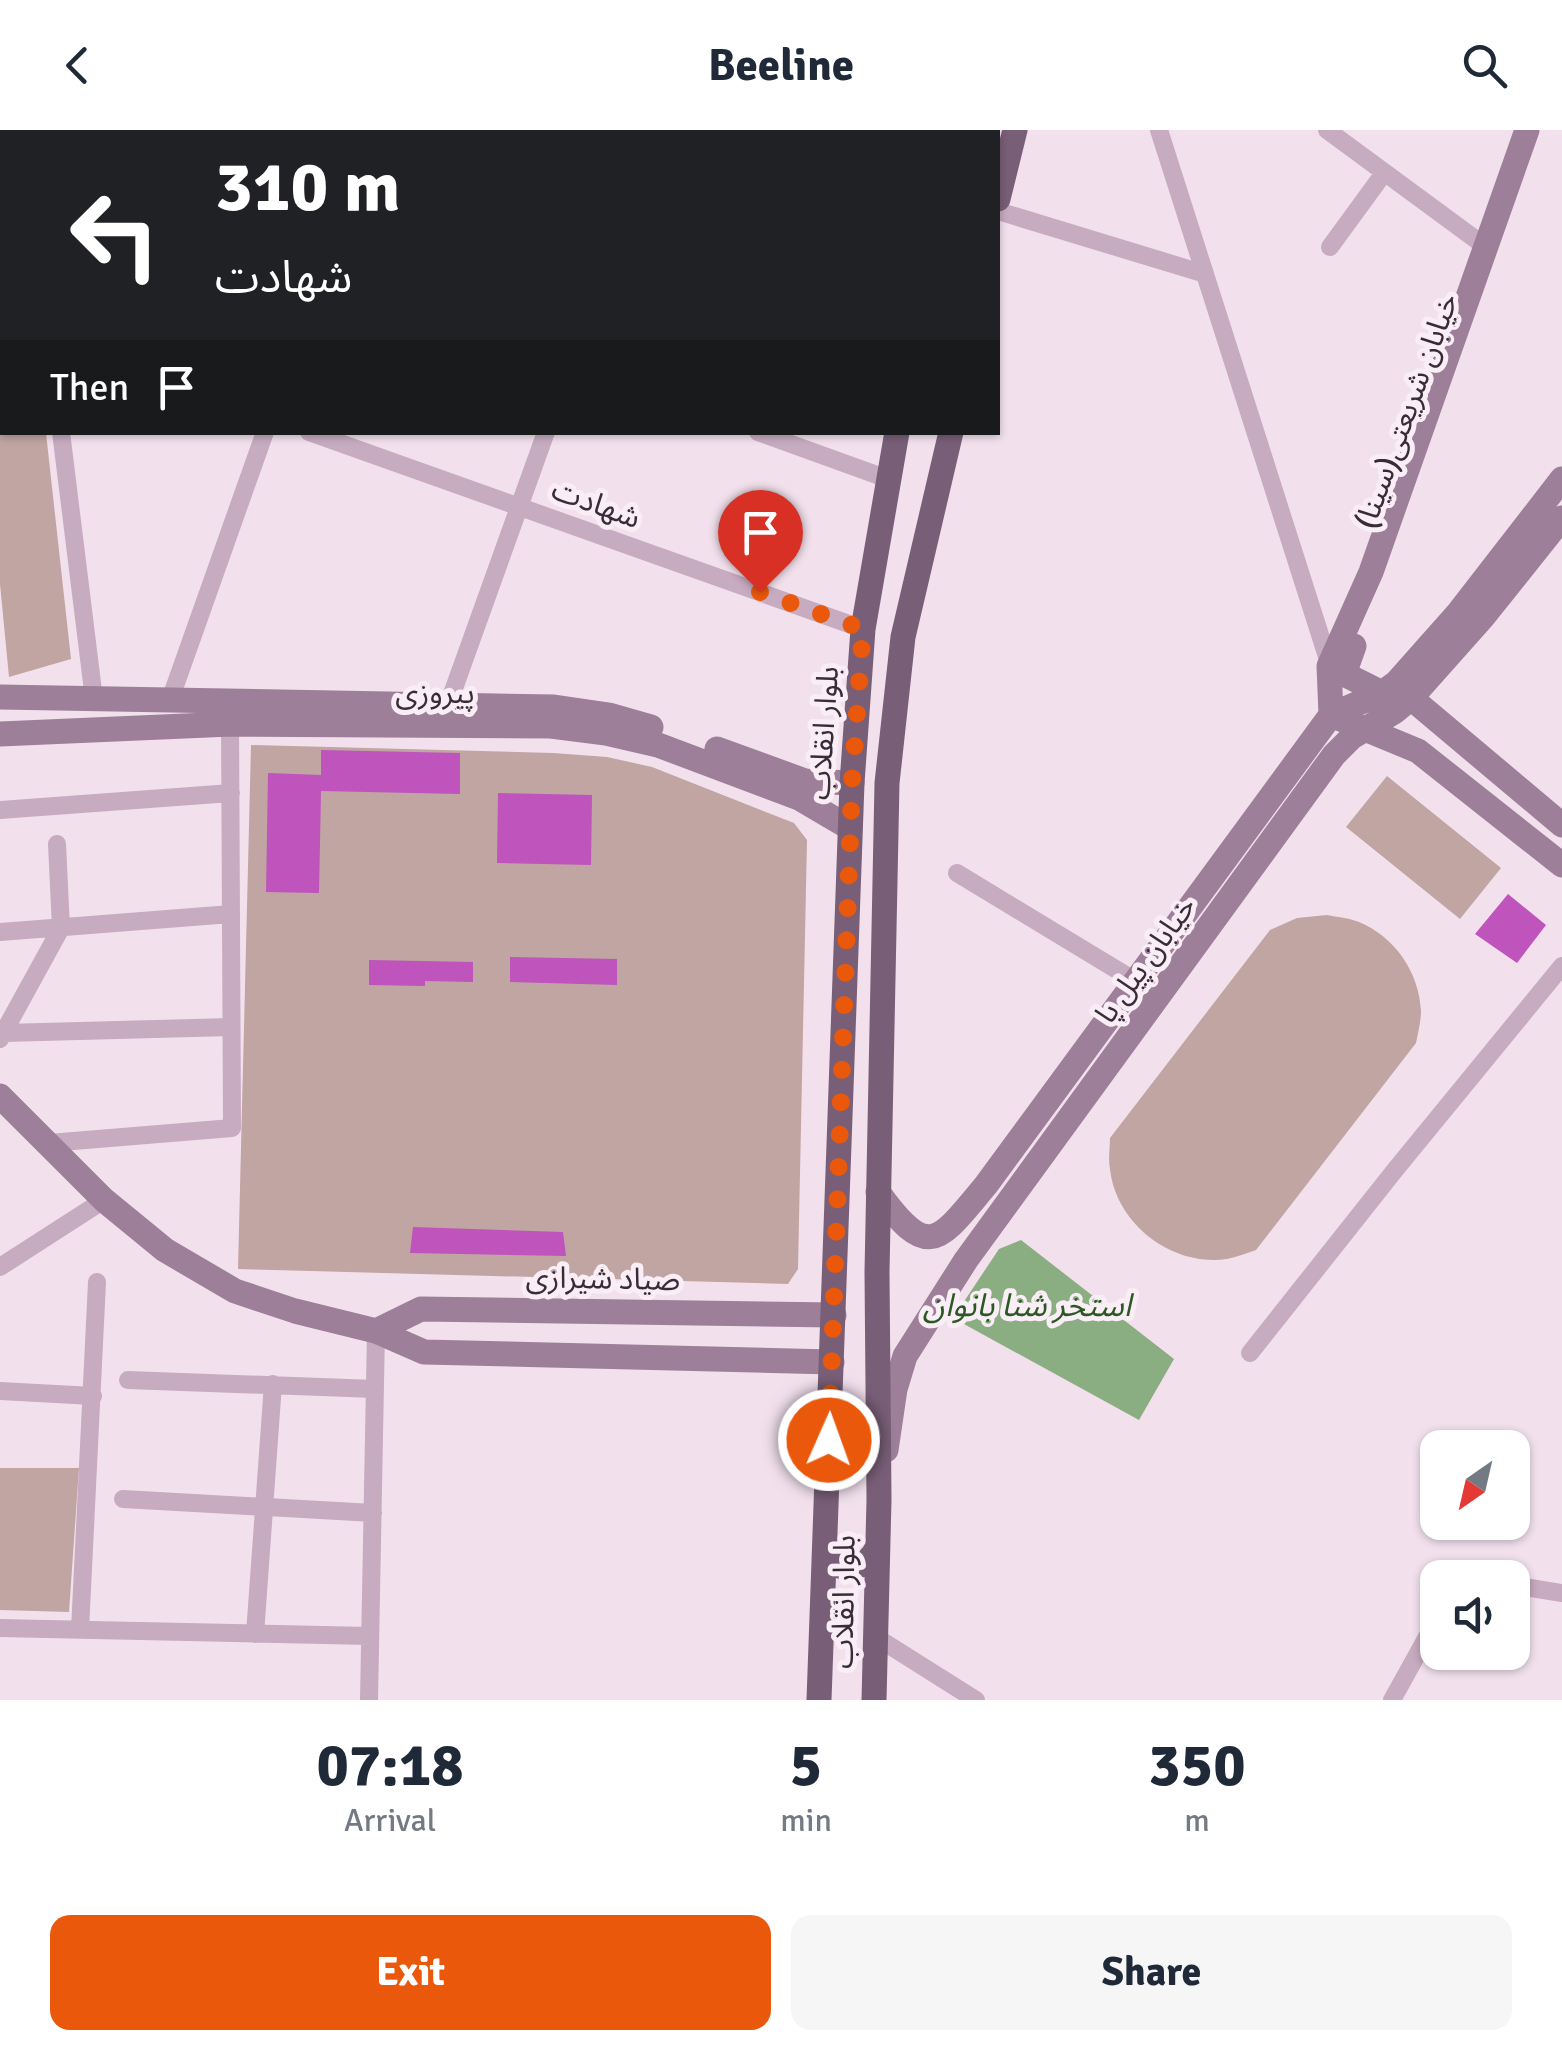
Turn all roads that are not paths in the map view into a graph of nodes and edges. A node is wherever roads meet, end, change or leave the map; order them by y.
1 (1015, 130) edge
2 (1159, 130) edge
3 (1326, 130) edge
4 (1527, 130) edge
5 (1546, 130) edge
6 (1384, 172) junction
7 (1000, 191) edge
8 (1000, 212) edge
9 (1330, 247) dead end
10 (1486, 247) junction
11 (1205, 274) junction
12 (61, 435) edge
13 (264, 435) edge
14 (318, 435) edge
15 (545, 435) edge
16 (766, 435) edge
17 (896, 435) edge
18 (950, 435) edge
19 (888, 479) junction
20 (1562, 480) edge
21 (520, 506) junction
22 (1562, 518) edge
23 (863, 629) junction
24 (1336, 670) junction
25 (1382, 693) junction
26 (0, 697) edge
27 (94, 698) junction
28 (1411, 698) junction
29 (170, 700) junction
30 (448, 705) junction
31 (230, 712) junction
32 (1331, 715) junction
33 (1365, 730) junction
34 (0, 734) edge
35 (852, 783) junction
36 (231, 793) junction
37 (0, 810) edge
38 (1562, 825) edge
39 (850, 828) junction
40 (58, 844) dead end
41 (1562, 866) edge
42 (957, 873) dead end
43 (231, 914) junction
44 (61, 928) junction
45 (0, 932) edge
46 (1562, 966) edge
47 (1137, 982) junction
48 (232, 1027) junction
49 (2, 1036) edge
50 (0, 1096) edge
51 (49, 1143) junction
52 (878, 1192) junction
53 (104, 1200) junction
54 (934, 1237) junction
55 (966, 1260) junction
56 (0, 1267) edge
57 (97, 1282) dead end
58 (786, 1314) junction
59 (834, 1315) junction
60 (376, 1331) junction
61 (1250, 1353) dead end
62 (787, 1361) junction
63 (832, 1362) junction
64 (128, 1380) dead end
65 (272, 1384) junction
66 (375, 1389) junction
67 (0, 1392) edge
68 (92, 1396) junction
69 (123, 1499) dead end
70 (879, 1500) junction
71 (264, 1507) junction
72 (372, 1513) junction
73 (877, 1548) junction
74 (825, 1558) junction
75 (1530, 1588) edge
76 (1562, 1593) edge
77 (0, 1628) edge
78 (80, 1630) junction
79 (255, 1634) junction
80 (370, 1636) junction
81 (876, 1637) junction
82 (1420, 1649) edge
83 (369, 1700) edge
84 (818, 1700) edge
85 (874, 1700) edge
86 (976, 1700) edge
87 (1392, 1700) edge

1 - 7 main road
2 - 11 street
3 - 6 street
4 - 10 main road, خیابان شریعتی(سینا)
5 - 24 main road, خیابان شریعتی(سینا)
6 - 9 street
6 - 10 street
8 - 11 street
10 - 24 main road, خیابان شریعتی(سینا)
11 - 24 street
12 - 27 street
13 - 29 street
14 - 21 street, شهادت
15 - 21 street
16 - 19 street
17 - 19 main road, بلوار انقلاب
18 - 52 main road, بلوار انقلاب
19 - 23 main road, بلوار انقلاب
20 - 25 main road
21 - 23 street, شهادت
21 - 30 street
22 - 28 main road, خیابان پیل پا
23 - 35 main road, بلوار انقلاب
24 - 25 main road
24 - 32 main road, خیابان شریعتی(سینا)
25 - 28 main road
25 - 32 main road
26 - 27 main road, پیروزی
27 - 29 main road, پیروزی
28 - 33 main road, خیابان پیل پا
28 - 38 main road
29 - 31 main road, پیروزی
30 - 31 main road, پیروزی
30 - 35 main road, پیروزی
31 - 34 main road, پیروزی
31 - 36 street
31 - 39 main road, پیروزی
32 - 33 main road
32 - 47 main road, خیابان پیل پا
33 - 41 main road
33 - 55 main road, خیابان پیل پا
35 - 39 main road, بلوار انقلاب
36 - 37 street
36 - 43 street
39 - 59 main road, بلوار انقلاب
40 - 44 street
42 - 47 street
43 - 44 street
43 - 48 street
44 - 45 street
44 - 49 street
46 - 61 street
47 - 54 main road, خیابان پیل پا
48 - 49 street
48 - 51 street
50 - 51 main road
51 - 53 main road
52 - 54 main road
52 - 70 main road, بلوار انقلاب
53 - 56 street
53 - 60 main road
54 - 55 main road
55 - 70 main road, خیابان پیل پا
57 - 68 street
58 - 59 main road, صیاد شیرازی
58 - 60 main road, صیاد شیرازی
58 - 62 main road
59 - 63 main road, بلوار انقلاب
60 - 62 main road
60 - 66 street
62 - 63 main road
63 - 74 main road, بلوار انقلاب
64 - 65 street
65 - 66 street
65 - 71 street
66 - 72 street
67 - 68 street
68 - 78 street
69 - 71 street
70 - 73 main road, بلوار انقلاب
71 - 72 street
71 - 79 street
72 - 80 street
73 - 74 main road
73 - 81 main road, بلوار انقلاب
74 - 84 main road, بلوار انقلاب
75 - 76 street
77 - 78 street
78 - 79 street
79 - 80 street
80 - 83 street
81 - 85 main road, بلوار انقلاب
81 - 86 street
82 - 87 street

